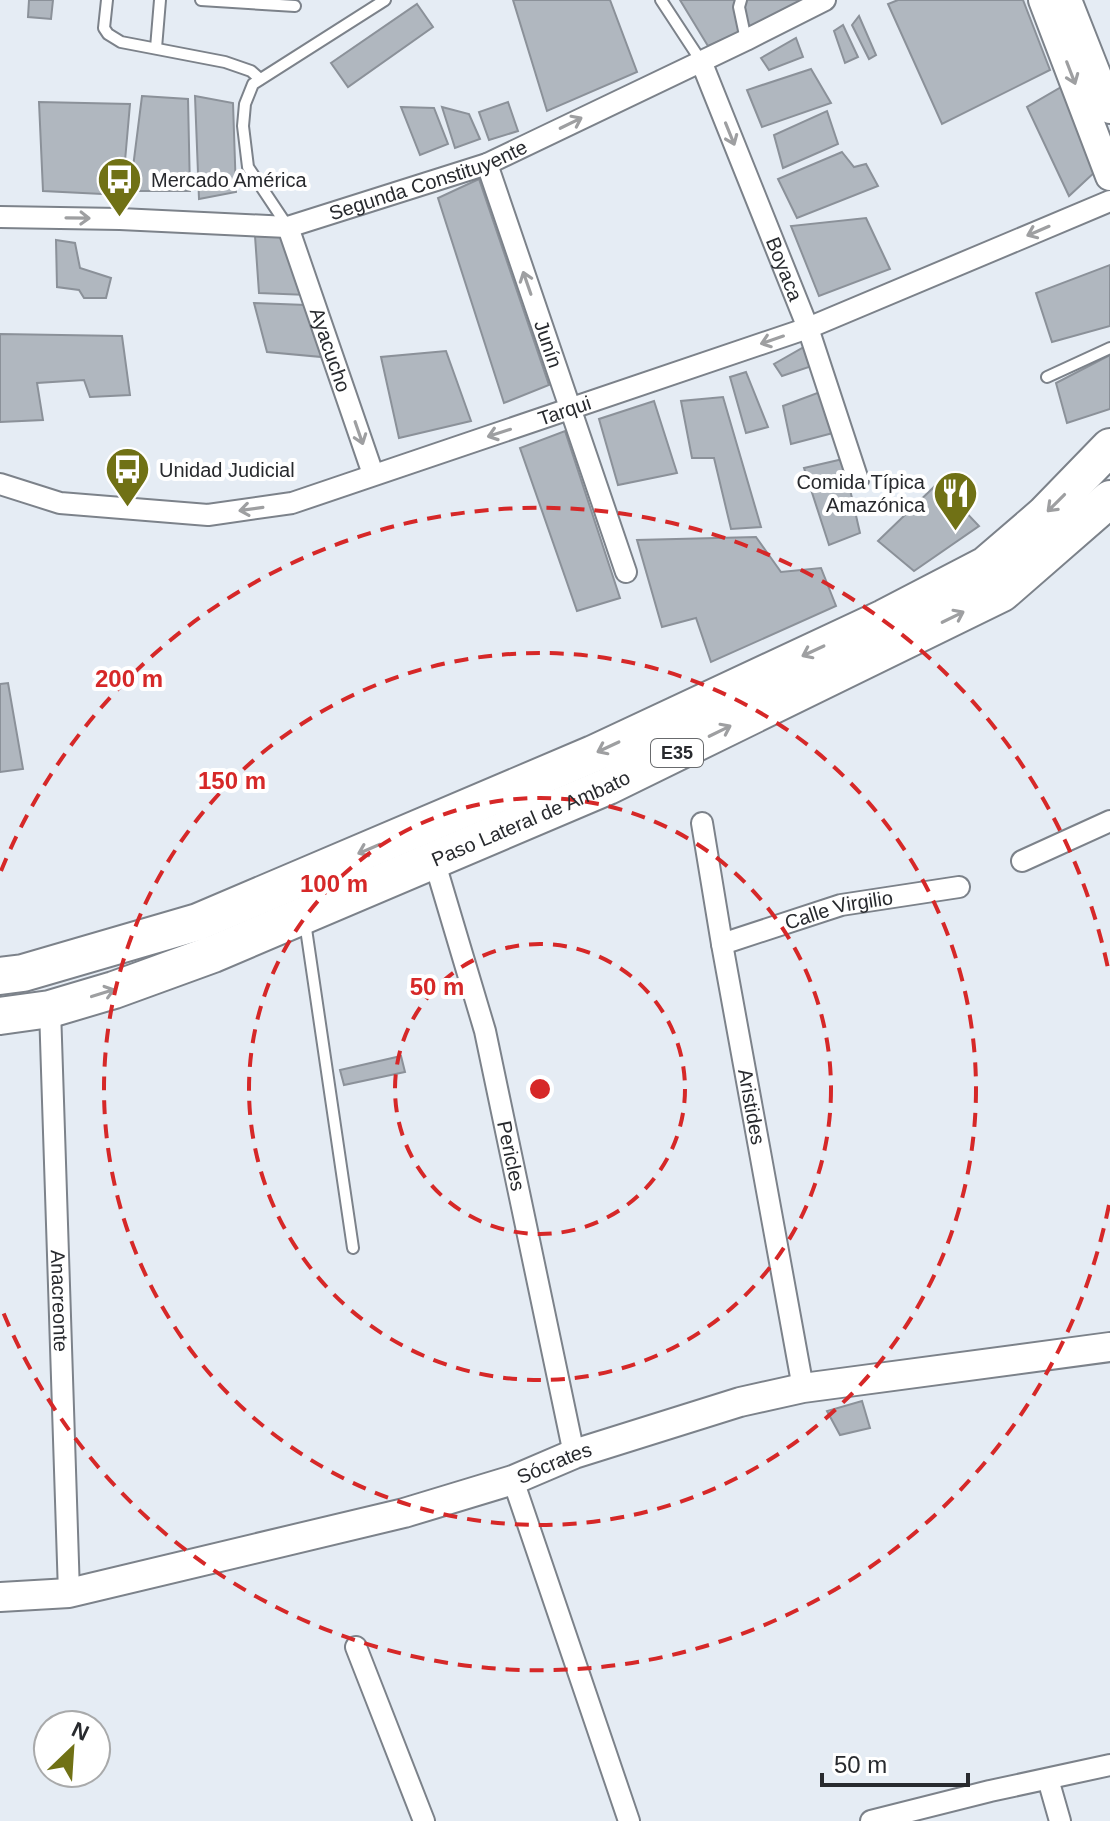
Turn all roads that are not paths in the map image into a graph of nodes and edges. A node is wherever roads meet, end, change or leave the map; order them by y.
1 (107, 0) edge
2 (160, 0) edge
3 (201, 0) edge
4 (385, 0) edge
5 (661, 0) edge
6 (741, 0) edge
7 (825, 0) edge
8 (1043, 0) edge
9 (1067, 0) edge
10 (295, 6) dead end
11 (746, 40) junction
12 (156, 48) junction
13 (701, 61) junction
14 (260, 79) junction
15 (1110, 109) edge
16 (487, 164) junction
17 (1110, 176) edge
18 (1110, 201) edge
19 (0, 217) edge
20 (288, 227) junction
21 (808, 328) junction
22 (1110, 348) edge
23 (1047, 377) dead end
24 (570, 409) junction
25 (1110, 447) edge
26 (373, 474) junction
27 (858, 480) dead end
28 (0, 484) edge
29 (1110, 499) edge
30 (626, 572) dead end
31 (1110, 821) edge
32 (702, 823) dead end
33 (434, 860) junction
34 (1022, 861) dead end
35 (959, 887) dead end
36 (304, 916) junction
37 (722, 944) junction
38 (8, 974) edge
39 (50, 1009) junction
40 (0, 1016) edge
41 (353, 1248) dead end
42 (1110, 1347) edge
43 (803, 1388) junction
44 (574, 1454) junction
45 (513, 1480) junction
46 (69, 1593) junction
47 (0, 1597) edge
48 (356, 1647) dead end
49 (1110, 1765) edge
50 (1048, 1779) junction
51 (424, 1821) edge
52 (629, 1821) edge
53 (871, 1821) edge
54 (1060, 1821) edge

1 - 12 lane
2 - 12 lane
3 - 10 lane
4 - 14 lane
5 - 13 lane
6 - 11 lane
7 - 11 street, Segunda Constituyente
8 -> 17 street
9 - 15 street
11 - 13 street, Segunda Constituyente
12 - 14 lane
16 -> 13 street, Segunda Constituyente
13 -> 21 street, Boyaca
14 - 20 lane
16 - 20 street, Segunda Constituyente
24 -> 16 street, Junín
18 -> 21 street, Tarqui
19 -> 20 street, Segunda Constituyente
20 -> 26 street, Ayacucho
21 -> 24 street, Tarqui
21 - 27 street, Boyaca
22 - 23 lane
24 -> 26 street, Tarqui
24 - 30 street, Junín
25 -> 38 highway, Paso Lateral de Ambato / E35
26 -> 28 street, Tarqui
33 -> 29 highway, Paso Lateral de Ambato / E35
31 - 34 street
32 - 37 street, Aristides
33 - 36 highway, Paso Lateral de Ambato / E35
33 - 44 street, Pericles
35 - 37 street, Calle Virgilio
39 -> 36 highway, Paso Lateral de Ambato / E35
36 - 41 lane
37 - 43 street, Aristides
39 - 40 highway, Paso Lateral de Ambato / E35
39 - 46 street, Anacreonte
42 - 43 street, Sócrates
43 - 44 street, Sócrates
44 - 45 street, Sócrates
45 - 46 street, Sócrates
45 - 52 street
46 - 47 street, Sócrates
48 - 51 street
49 - 50 street
50 - 53 street
50 - 54 street

